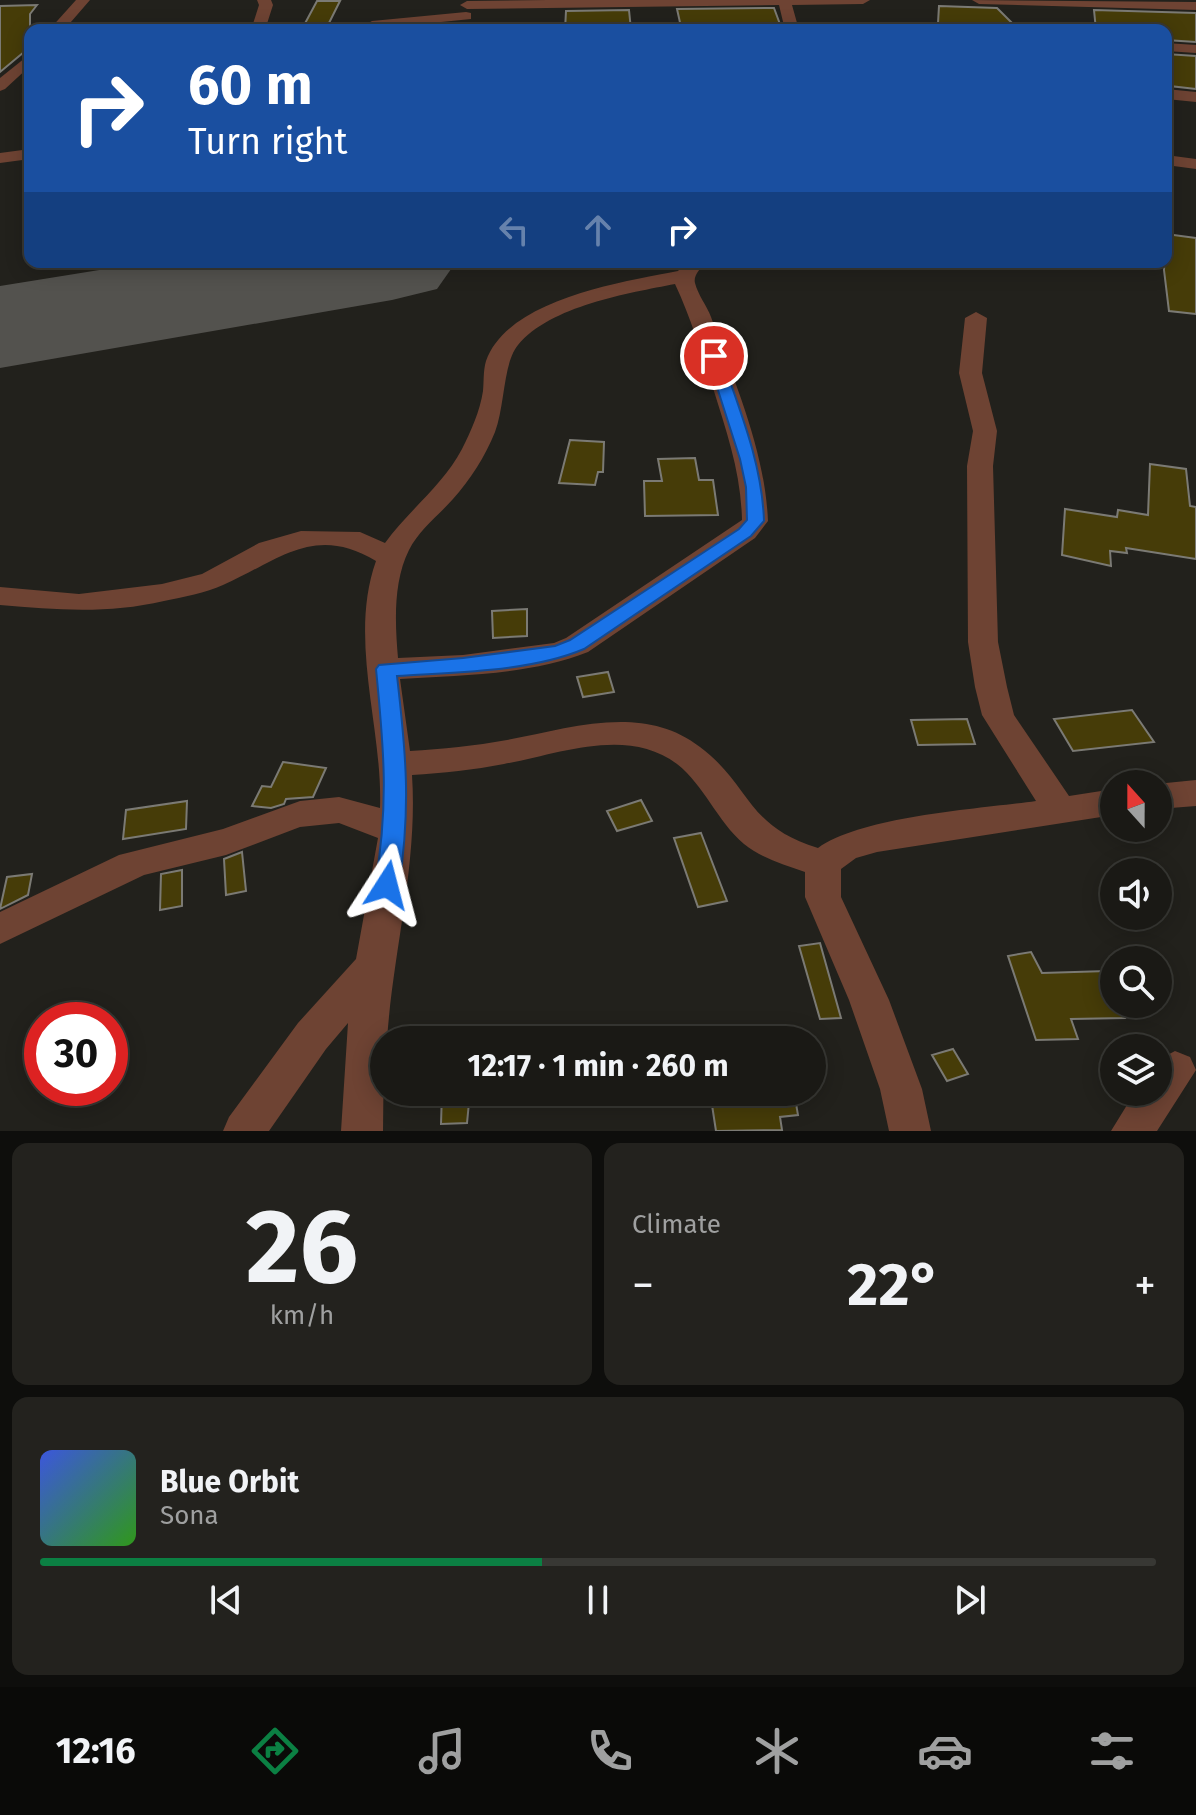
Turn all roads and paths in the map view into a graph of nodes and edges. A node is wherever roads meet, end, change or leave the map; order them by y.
1 (83, 0) edge
2 (264, 0) edge
3 (863, 0) edge
4 (979, 0) edge
5 (809, 1) edge
6 (1085, 1) edge
7 (785, 2) junction
8 (1196, 6) edge
9 (407, 7) dead end
10 (466, 13) edge
11 (61, 24) edge
12 (260, 24) edge
13 (370, 24) edge
14 (381, 24) edge
15 (790, 24) edge
16 (1172, 47) edge
17 (1196, 49) edge
18 (24, 64) edge
19 (21, 86) dead end
20 (0, 88) edge
21 (1172, 95) edge
22 (1196, 97) edge
23 (24, 155) edge
24 (0, 158) edge
25 (1172, 161) edge
26 (1196, 164) edge
27 (690, 269) edge
28 (976, 318) dead end
29 (390, 558) junction
30 (0, 596) edge
31 (386, 669) junction
32 (396, 764) junction
33 (1196, 793) edge
34 (1172, 795) edge
35 (1100, 804) edge
36 (1061, 810) junction
37 (396, 831) junction
38 (823, 863) junction
39 (0, 929) edge
40 (374, 966) junction
41 (1175, 1070) dead end
42 (244, 1131) edge
43 (362, 1131) edge
44 (910, 1131) edge
45 (1132, 1131) edge

1 - 11 street
2 - 12 street
3 - 5 street
4 - 6 street
5 - 7 street
6 - 8 street
7 - 10 street
7 - 15 street
9 - 13 street
10 - 14 street
16 - 17 street
18 - 20 street
19 - 20 street
21 - 22 street
23 - 24 street
25 - 26 street
27 - 29 street
27 - 31 street
28 - 36 street
29 - 30 street
29 - 31 street
31 - 32 street
32 - 37 street
32 - 38 street
33 - 34 street
35 - 36 street
36 - 38 street
37 - 39 street
37 - 40 street
38 - 44 street
40 - 42 street
40 - 43 street
41 - 45 street

